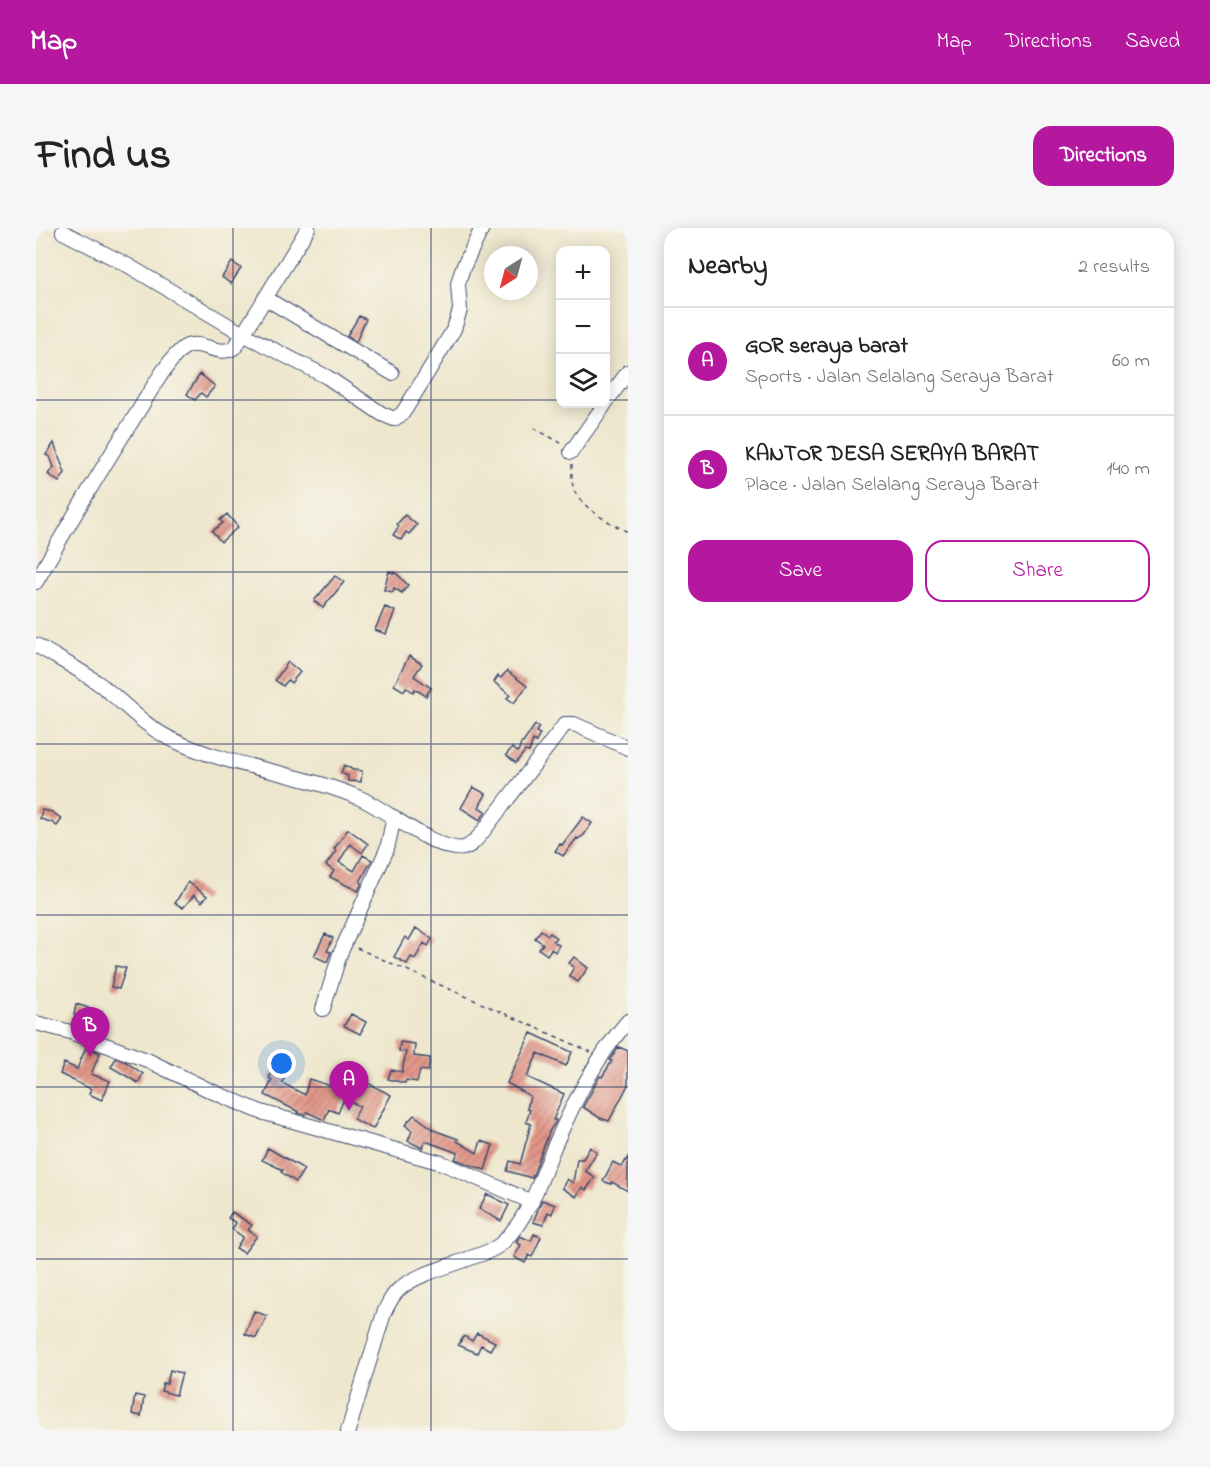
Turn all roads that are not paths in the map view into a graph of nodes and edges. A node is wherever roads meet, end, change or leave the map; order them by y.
1 (308, 228) edge
2 (482, 228) edge
3 (63, 231) dead end
4 (265, 298) junction
5 (243, 334) junction
6 (628, 372) edge
7 (392, 374) dead end
8 (610, 396) edge
9 (602, 408) edge
10 (571, 452) road end
11 (36, 582) edge
12 (36, 645) edge
13 (628, 748) edge
14 (394, 817) junction
15 (322, 1009) dead end
16 (628, 1021) edge
17 (36, 1023) edge
18 (532, 1202) junction
19 (348, 1431) edge

1 - 4 street
2 - 5 street
3 - 5 street
4 - 5 street
4 - 7 street
5 - 11 street
6 - 8 street
9 - 10 street
12 - 14 street
13 - 14 street
14 - 15 street
16 - 18 street
17 - 18 street
18 - 19 street

